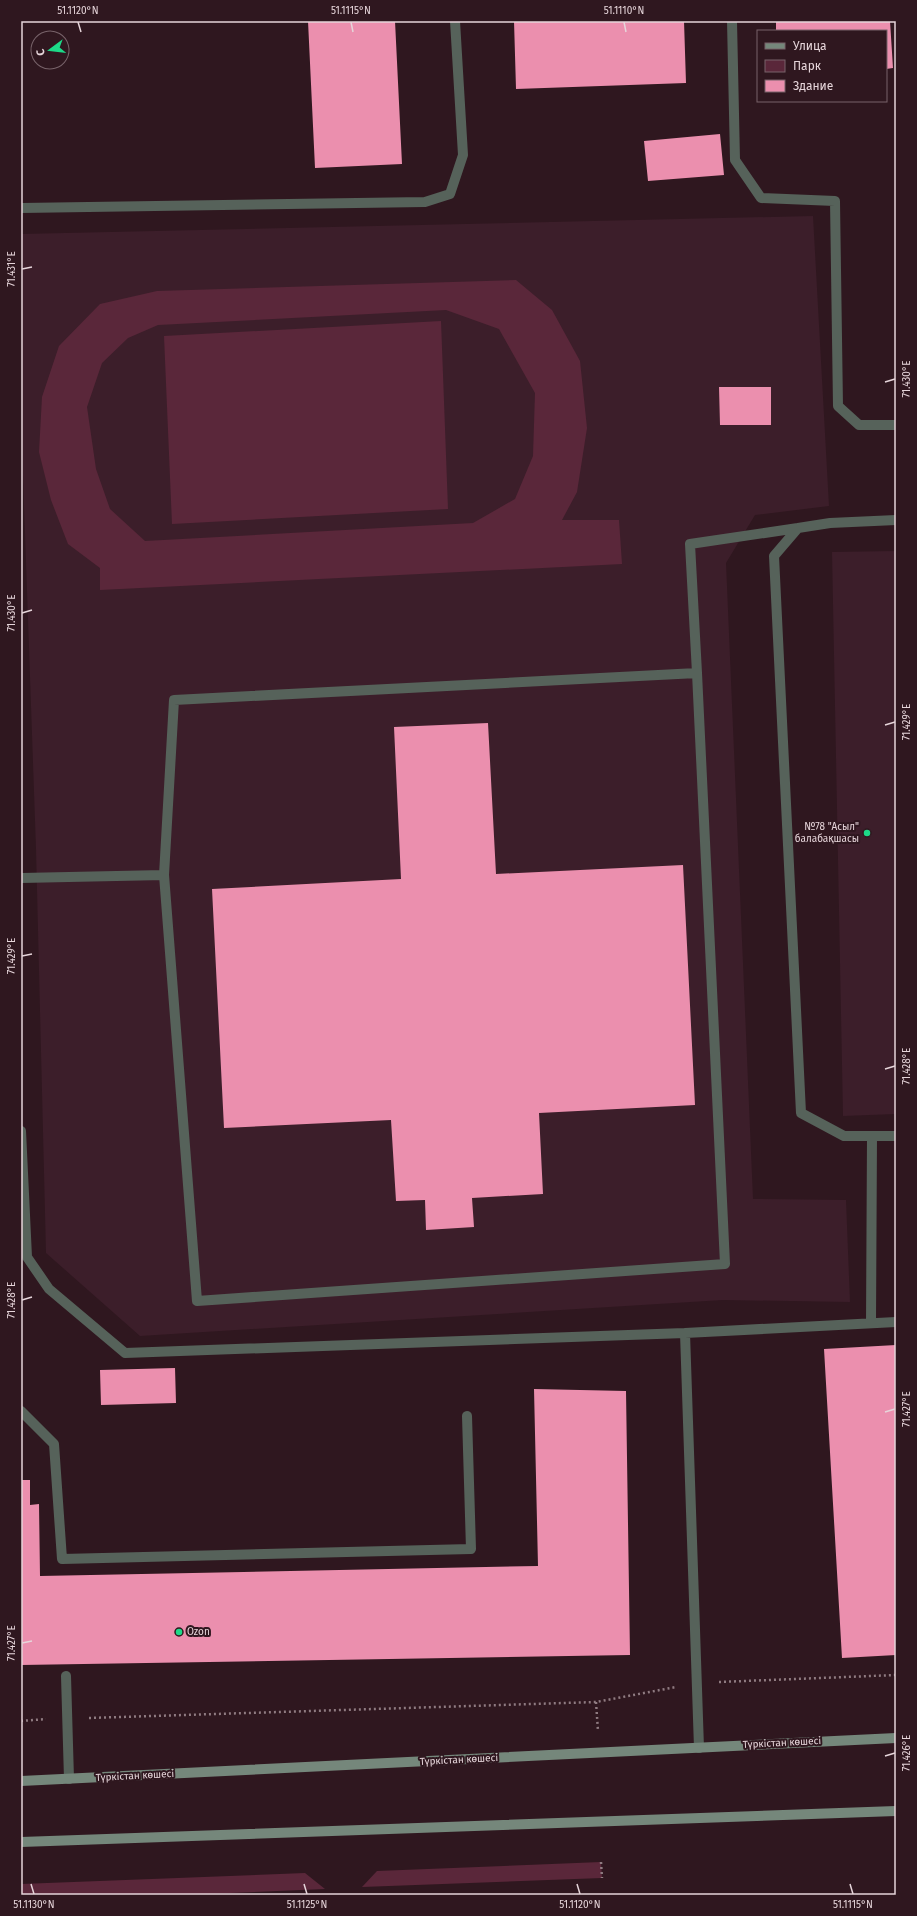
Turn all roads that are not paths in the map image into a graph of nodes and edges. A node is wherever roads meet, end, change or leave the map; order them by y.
1 (455, 21) edge
2 (732, 21) edge
3 (21, 208) edge
4 (896, 425) edge
5 (896, 520) edge
6 (798, 528) junction
7 (697, 673) junction
8 (164, 874) junction
9 (21, 878) edge
10 (21, 1131) edge
11 (896, 1136) edge
12 (872, 1137) junction
13 (896, 1322) edge
14 (871, 1323) junction
15 (685, 1333) junction
16 (21, 1411) edge
17 (467, 1416) dead end
18 (66, 1676) dead end
19 (896, 1738) edge
20 (699, 1748) junction
21 (69, 1779) junction
22 (21, 1781) edge
23 (896, 1810) edge
24 (21, 1842) edge

1 - 3 lane
2 - 4 lane
5 - 6 lane
6 - 7 lane
6 - 12 lane
7 - 8 lane
7 - 8 lane
8 - 9 lane
10 - 15 lane
11 - 12 lane
12 - 14 lane
13 - 14 lane
14 - 15 lane
15 - 20 lane
16 - 17 lane
18 - 21 lane
19 - 20 main road, Түркістан көшесі
20 - 21 main road, Түркістан көшесі
21 - 22 main road, Түркістан көшесі
23 - 24 main road

